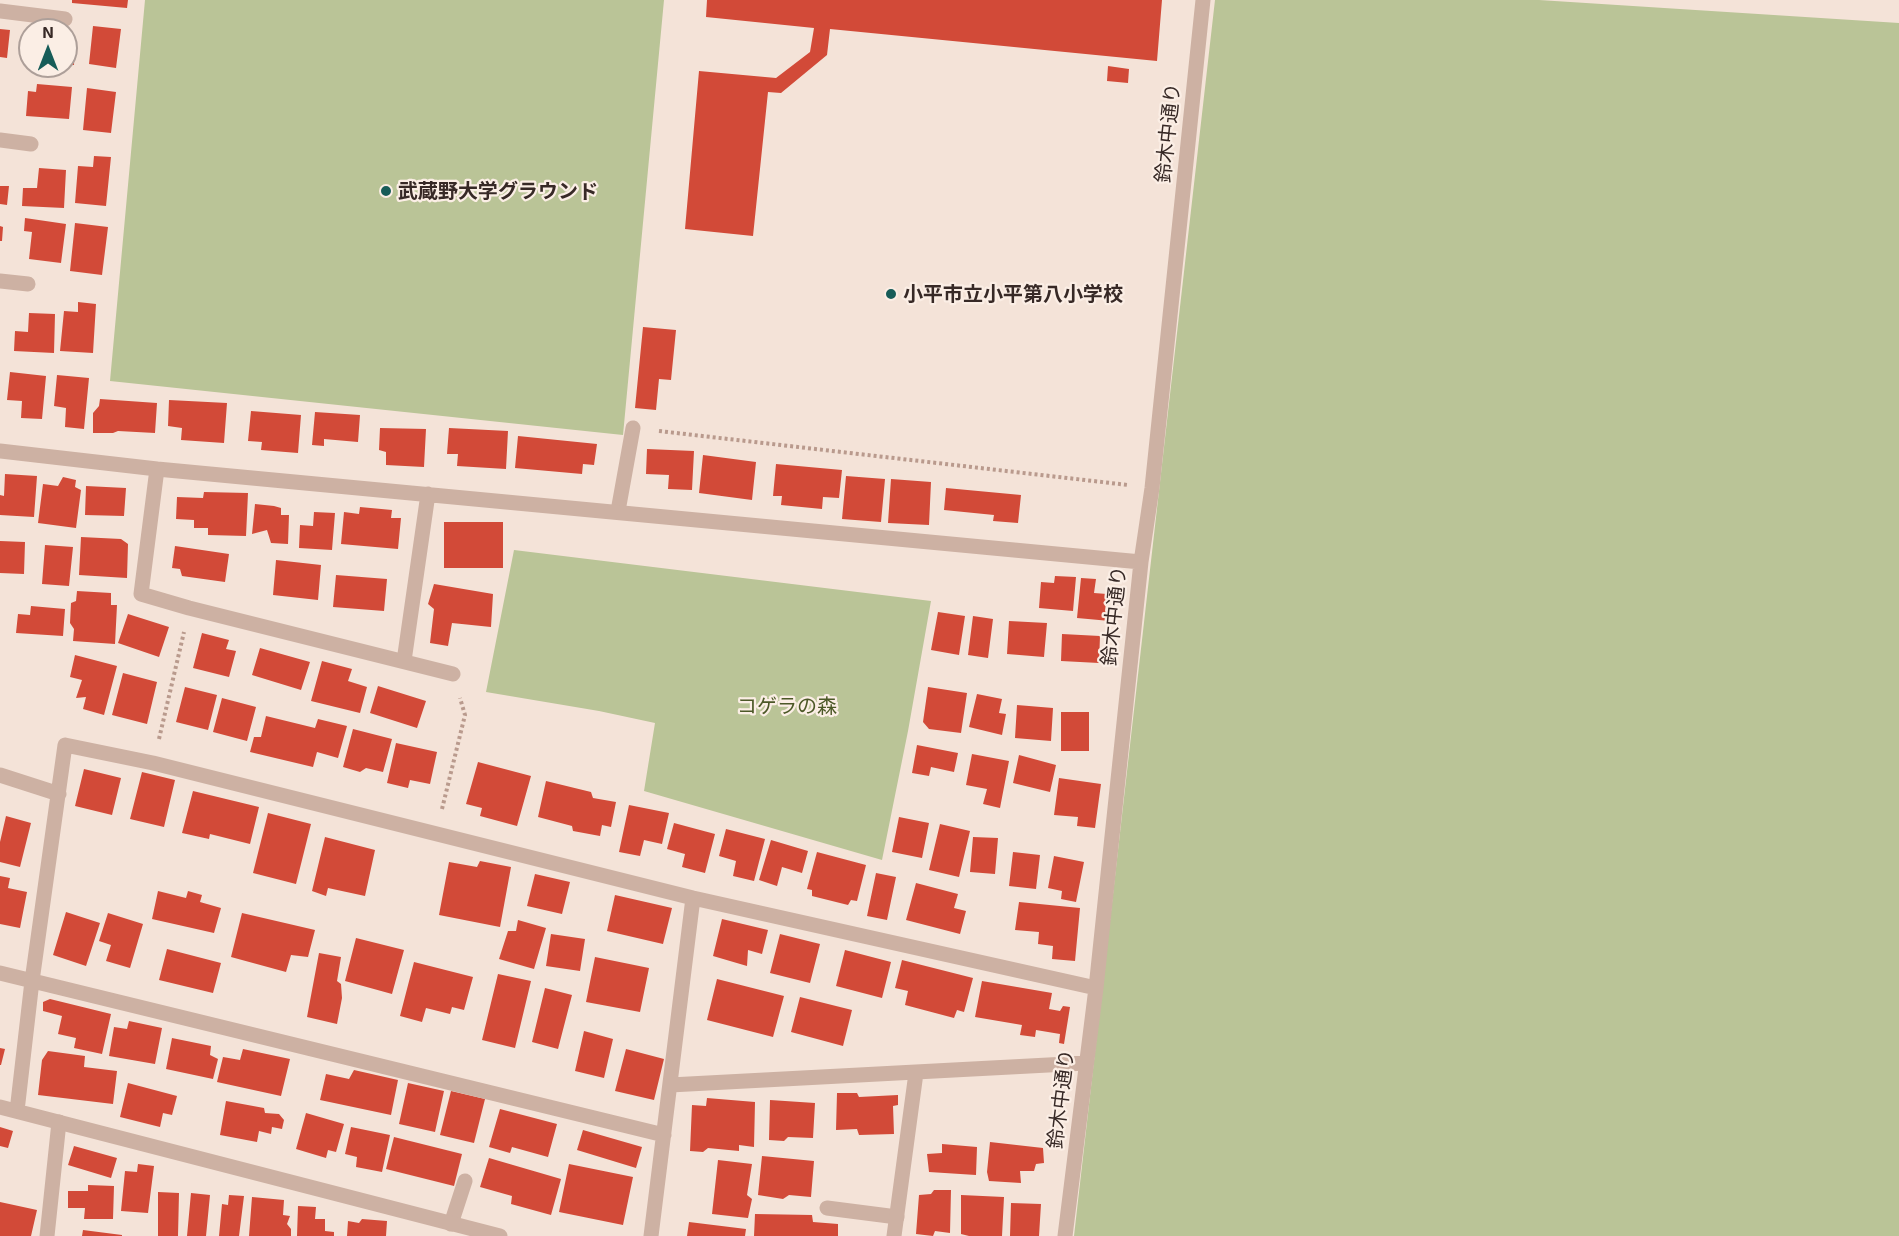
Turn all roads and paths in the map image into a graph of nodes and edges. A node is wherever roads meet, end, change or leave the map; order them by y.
1 (1203, 0) edge
2 (43, 8) edge
3 (0, 11) edge
4 (63, 18) edge
5 (0, 140) edge
6 (32, 144) dead end
7 (0, 281) edge
8 (28, 284) dead end
9 (633, 428) joint
10 (0, 451) edge
11 (156, 469) junction
12 (1152, 488) junction
13 (428, 494) junction
14 (618, 511) junction
15 (1141, 562) junction
16 (189, 608) junction
17 (404, 661) junction
18 (453, 674) joint
19 (153, 763) junction
20 (0, 775) edge
21 (59, 794) junction
22 (436, 834) junction
23 (693, 898) junction
24 (0, 973) edge
25 (32, 981) junction
26 (1096, 988) junction
27 (1086, 1063) junction
28 (916, 1073) junction
29 (670, 1085) junction
30 (0, 1107) edge
31 (17, 1111) junction
32 (59, 1122) junction
33 (664, 1135) junction
34 (465, 1180) dead end
35 (827, 1208) dead end
36 (897, 1217) junction
37 (451, 1224) junction
38 (47, 1236) edge
39 (500, 1236) edge
40 (651, 1236) edge
41 (894, 1236) edge
42 (1065, 1236) edge

1 - 12 street, 鈴木中通り
2 - 3 street
2 - 4 street
5 - 6 street
7 - 8 street
9 - 12 path
9 - 14 street
10 - 11 street
11 - 13 street
11 - 16 street
12 - 15 street, 鈴木中通り
13 - 14 street
13 - 17 street
14 - 15 street
15 - 26 street, 鈴木中通り
16 - 17 street
16 - 19 path
17 - 18 street
18 - 22 path
19 - 21 street
19 - 22 street
20 - 21 street
21 - 25 street
22 - 23 street
23 - 26 street
23 - 29 street
24 - 25 street
25 - 31 street
25 - 33 street
26 - 27 street, 鈴木中通り
27 - 28 street
27 - 42 street, 鈴木中通り
28 - 29 street
28 - 36 street
29 - 33 street
30 - 31 street
31 - 32 street
32 - 37 street
32 - 38 street
33 - 40 street
34 - 37 street
35 - 36 street
36 - 41 street
37 - 39 street

